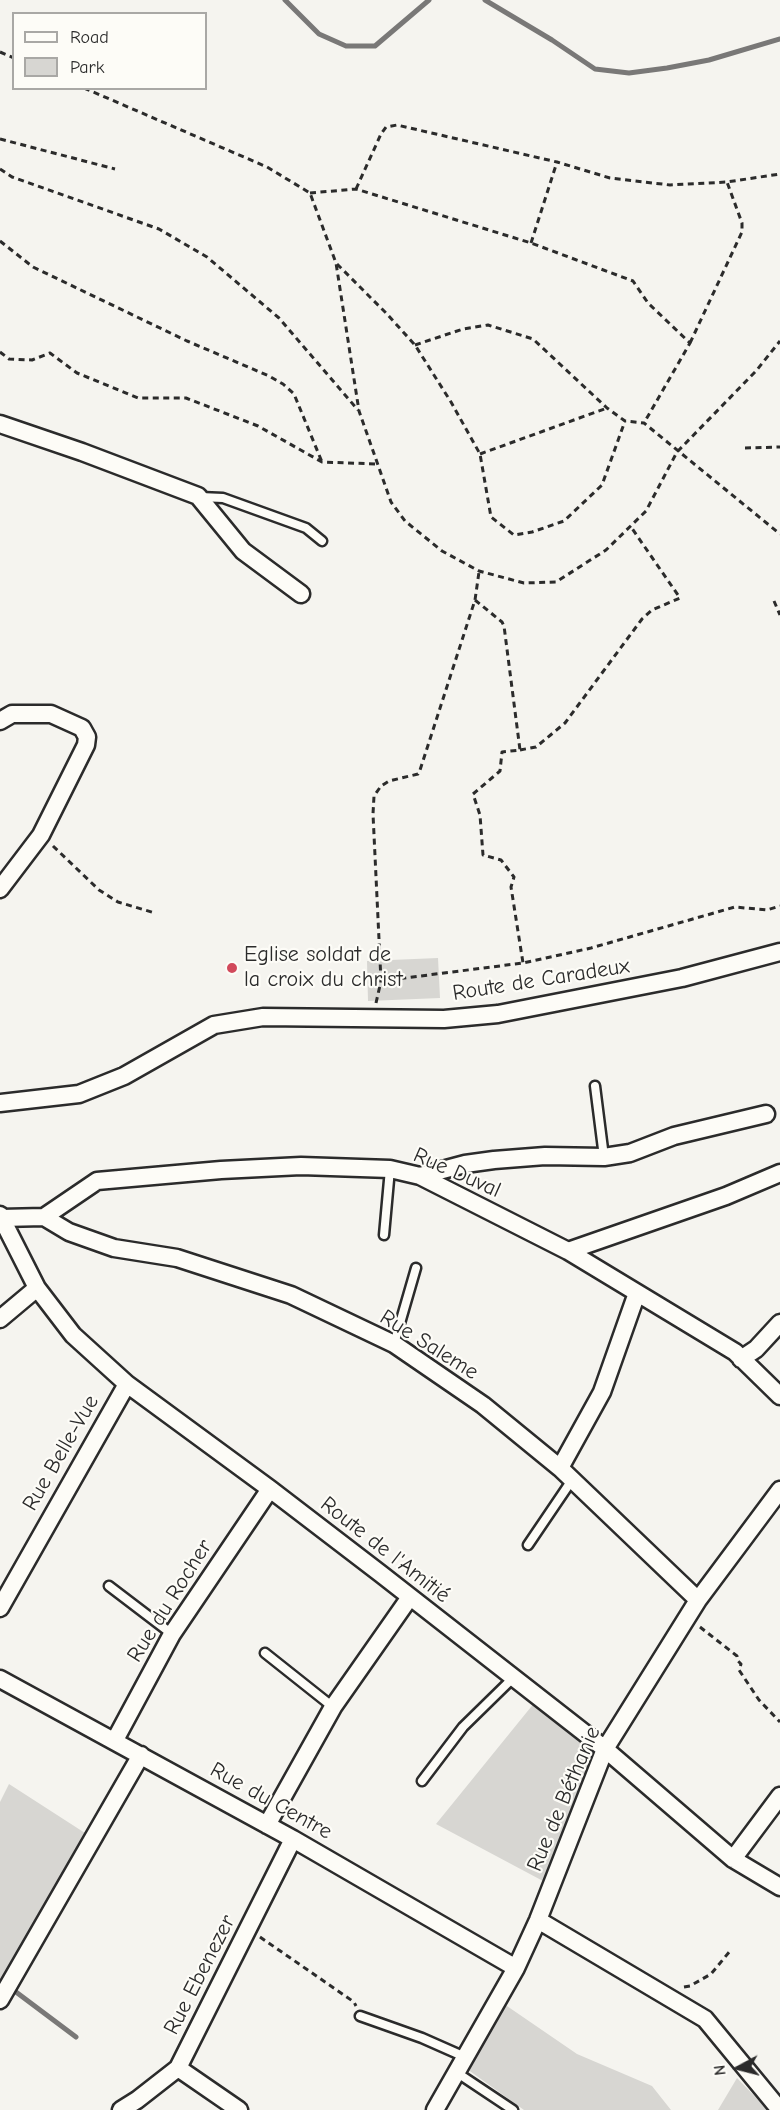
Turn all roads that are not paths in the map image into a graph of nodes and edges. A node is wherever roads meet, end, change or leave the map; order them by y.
1 (0, 424) edge
2 (198, 496) junction
3 (322, 540) dead end
4 (301, 594) dead end
5 (0, 722) edge
6 (0, 890) edge
7 (780, 952) edge
8 (595, 1086) dead end
9 (0, 1103) edge
10 (766, 1114) dead end
11 (604, 1157) junction
12 (390, 1169) junction
13 (780, 1173) edge
14 (420, 1176) junction
15 (1, 1216) edge
16 (44, 1217) junction
17 (384, 1235) dead end
18 (568, 1251) junction
19 (416, 1268) dead end
20 (37, 1288) junction
21 (637, 1293) junction
22 (0, 1319) edge
23 (780, 1323) edge
24 (394, 1344) junction
25 (741, 1359) junction
26 (127, 1384) junction
27 (780, 1396) edge
28 (561, 1468) junction
29 (572, 1480) junction
30 (270, 1489) junction
31 (780, 1490) edge
32 (528, 1545) dead end
33 (109, 1586) dead end
34 (410, 1597) junction
35 (694, 1606) junction
36 (0, 1608) edge
37 (172, 1634) junction
38 (265, 1653) dead end
39 (513, 1678) junction
40 (0, 1679) edge
41 (333, 1707) junction
42 (115, 1740) junction
43 (605, 1749) junction
44 (141, 1755) junction
45 (422, 1781) dead end
46 (780, 1797) edge
47 (267, 1825) junction
48 (293, 1839) junction
49 (733, 1858) junction
50 (780, 1887) edge
51 (538, 1920) junction
52 (516, 1968) junction
53 (0, 2000) edge
54 (360, 2016) road end
55 (465, 2057) junction
56 (178, 2068) junction
57 (456, 2072) junction
58 (121, 2110) edge
59 (238, 2110) edge
60 (435, 2110) edge
61 (513, 2110) edge
62 (780, 2110) edge

1 - 2 street
2 - 3 lane
2 - 4 street
5 - 6 street
7 - 9 street, Route de Caradeux
8 - 11 lane
10 - 11 street
11 - 14 street
12 - 14 street, Rue Duval
12 - 16 street, Rue Duval
12 - 17 lane
13 - 18 street
14 - 18 street, Rue Duval
15 - 16 street
15 - 20 street, Route de l'Amitié
16 - 24 street, Rue Saleme
18 - 21 street, Rue Duval
19 - 24 lane
20 - 22 street
20 - 26 street, Route de l'Amitié
21 - 25 street, Rue Duval
21 - 28 street
23 - 25 street
24 - 28 street, Rue Saleme
25 - 27 street, Rue Duval
26 - 30 street, Route de l'Amitié
26 - 36 street, Rue Belle-Vue
28 - 29 street, Rue Saleme
29 - 32 lane
29 - 35 street, Rue Saleme
30 - 34 street, Route de l'Amitié
30 - 37 street, Rue du Rocher
31 - 35 street, Rue de Béthanie
33 - 37 lane
34 - 39 street, Route de l'Amitié
34 - 41 street
35 - 43 street, Rue de Béthanie
37 - 42 street, Rue du Rocher
38 - 41 lane
39 - 43 street, Route de l'Amitié
39 - 45 lane
40 - 42 street, Rue du Centre
41 - 47 street
42 - 44 street, Rue du Centre
43 - 49 street, Route de l'Amitié
43 - 51 street, Rue de Béthanie
44 - 47 street, Rue du Centre
44 - 53 street
46 - 49 street
47 - 48 street, Rue du Centre
48 - 52 street, Rue du Centre
48 - 56 street, Rue Ebenezer
49 - 50 street, Route de l'Amitié
51 - 52 street, Rue de Béthanie
51 - 62 street
52 - 55 street, Rue de Béthanie
54 - 55 lane
55 - 57 street, Rue de Béthanie
56 - 58 street, Rue Ebenezer
56 - 59 street
57 - 60 street, Rue de Béthanie
57 - 61 lane

